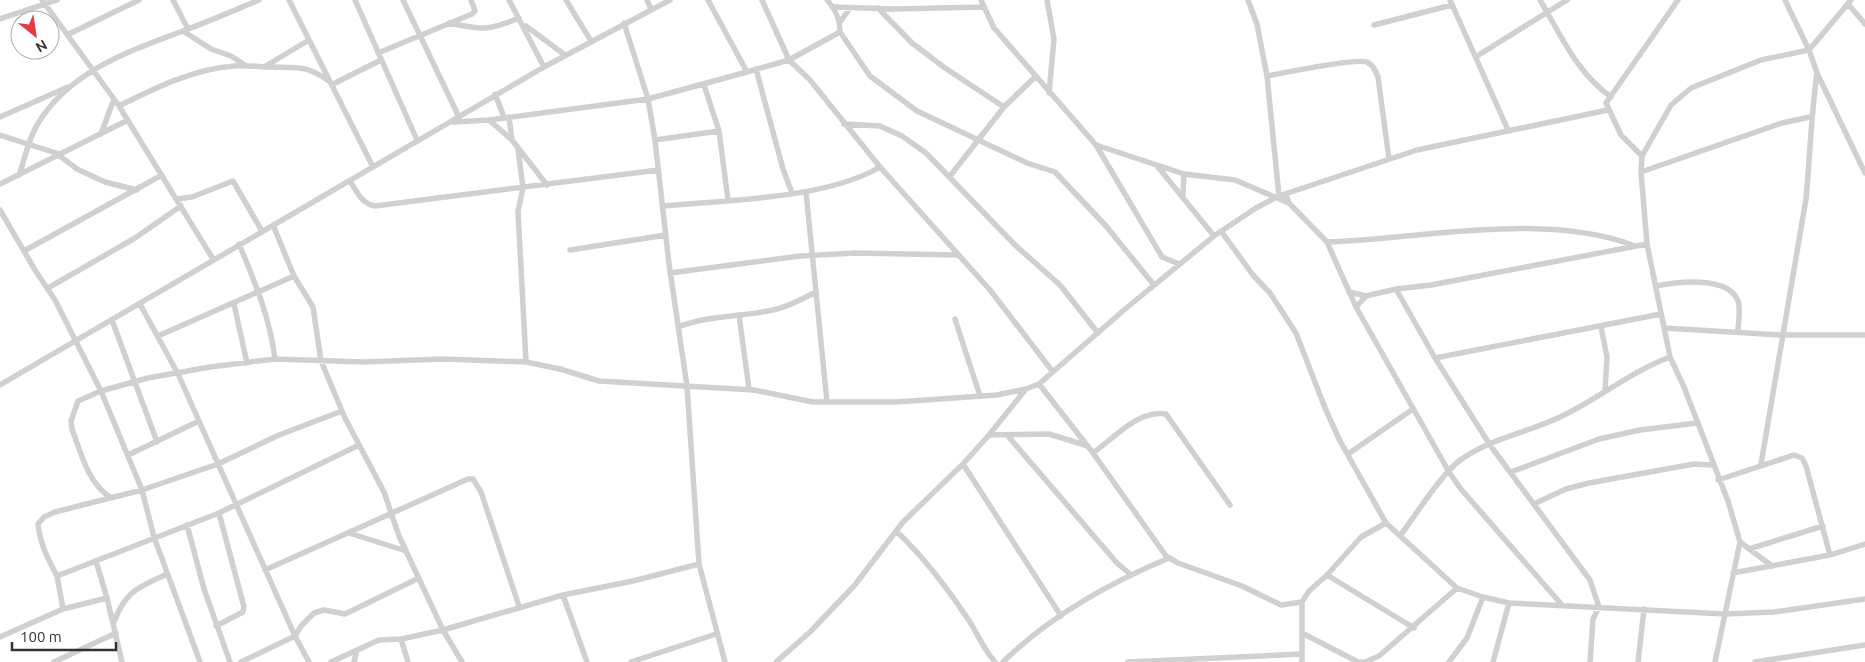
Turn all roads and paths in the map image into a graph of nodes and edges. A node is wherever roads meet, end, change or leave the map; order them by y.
1 (57, 0) edge
2 (139, 0) edge
3 (173, 0) edge
4 (259, 0) edge
5 (289, 0) edge
6 (355, 0) edge
7 (403, 0) edge
8 (471, 0) edge
9 (509, 0) edge
10 (566, 0) edge
11 (648, 0) edge
12 (670, 0) edge
13 (708, 0) edge
14 (762, 0) edge
15 (827, 0) edge
16 (894, 0) edge
17 (981, 0) edge
18 (1047, 0) edge
19 (1248, 0) edge
20 (1540, 0) edge
21 (1566, 0) edge
22 (1678, 0) edge
23 (1785, 0) edge
24 (44, 2) edge
25 (1451, 2) edge
26 (1849, 2) edge
27 (834, 7) junction
28 (984, 7) junction
29 (850, 8) junction
30 (878, 8) junction
31 (651, 9) junction
32 (896, 9) junction
33 (1546, 11) junction
34 (519, 18) junction
35 (0, 19) edge
36 (840, 22) junction
37 (449, 23) junction
38 (624, 23) junction
39 (1865, 24) edge
40 (524, 25) junction
41 (1374, 25) dead end
42 (186, 30) junction
43 (840, 32) junction
44 (69, 34) junction
45 (419, 35) junction
46 (309, 40) junction
47 (592, 41) junction
48 (1809, 50) junction
49 (378, 53) junction
50 (565, 55) junction
51 (1477, 56) junction
52 (381, 60) junction
53 (789, 60) junction
54 (247, 66) junction
55 (544, 66) junction
56 (264, 67) junction
57 (93, 69) junction
58 (756, 69) junction
59 (747, 72) junction
60 (1817, 73) junction
61 (1267, 76) junction
62 (1035, 77) junction
63 (333, 84) junction
64 (72, 85) junction
65 (704, 85) junction
66 (1049, 93) junction
67 (495, 94) junction
68 (1610, 97) junction
69 (114, 99) junction
70 (648, 99) junction
71 (119, 106) junction
72 (1004, 107) junction
73 (1608, 110) junction
74 (0, 117) edge
75 (459, 117) junction
76 (506, 117) junction
77 (1810, 117) junction
78 (128, 120) junction
79 (488, 120) junction
80 (451, 122) junction
81 (844, 124) junction
82 (1508, 130) junction
83 (719, 131) junction
84 (0, 135) edge
85 (101, 135) junction
86 (417, 140) junction
87 (512, 140) junction
88 (655, 140) junction
89 (978, 140) junction
90 (1096, 145) junction
91 (29, 146) junction
92 (518, 148) junction
93 (61, 156) junction
94 (1642, 156) junction
95 (1389, 159) junction
96 (373, 167) junction
97 (880, 167) junction
98 (1158, 167) junction
99 (658, 170) junction
100 (1641, 172) junction
101 (1865, 173) edge
102 (1184, 174) junction
103 (19, 175) junction
104 (162, 175) junction
105 (950, 176) junction
106 (350, 181) junction
107 (0, 184) edge
108 (547, 185) junction
109 (523, 188) junction
110 (137, 190) junction
111 (806, 192) junction
112 (792, 193) junction
113 (1183, 195) junction
114 (1280, 196) junction
115 (177, 199) junction
116 (728, 200) junction
117 (1289, 203) junction
118 (181, 206) junction
119 (663, 206) junction
120 (0, 210) edge
121 (273, 225) junction
122 (262, 231) junction
123 (1221, 231) junction
124 (666, 235) junction
125 (1214, 236) junction
126 (1327, 242) junction
127 (239, 244) junction
128 (1647, 244) junction
129 (1635, 246) junction
130 (570, 250) dead end
131 (24, 251) junction
132 (957, 255) junction
133 (811, 256) junction
134 (1162, 257) junction
135 (213, 259) junction
136 (1180, 264) junction
137 (1171, 270) junction
138 (670, 273) junction
139 (294, 276) junction
140 (1154, 285) junction
141 (1656, 286) junction
142 (48, 288) junction
143 (1396, 289) junction
144 (816, 292) junction
145 (1349, 292) junction
146 (259, 293) junction
147 (1366, 296) junction
148 (140, 304) junction
149 (234, 304) junction
150 (1356, 306) junction
151 (739, 314) junction
152 (1661, 314) junction
153 (112, 320) junction
154 (955, 320) dead end
155 (678, 327) junction
156 (1601, 327) junction
157 (1664, 328) junction
158 (1738, 332) junction
159 (1098, 333) junction
160 (1782, 335) junction
161 (1865, 335) edge
162 (158, 336) junction
163 (74, 340) junction
164 (1670, 357) junction
165 (1435, 358) junction
166 (275, 359) junction
167 (321, 361) junction
168 (247, 362) junction
169 (526, 362) junction
170 (1053, 372) junction
171 (178, 374) junction
172 (135, 382) junction
173 (1039, 384) junction
174 (0, 385) edge
175 (687, 386) junction
176 (749, 389) junction
177 (1026, 389) junction
178 (101, 391) junction
179 (1605, 391) junction
180 (980, 396) junction
181 (827, 402) junction
182 (1413, 409) junction
183 (342, 411) junction
184 (199, 421) junction
185 (1697, 423) junction
186 (989, 435) junction
187 (1007, 435) junction
188 (156, 442) junction
189 (359, 445) junction
190 (1490, 445) junction
191 (1088, 446) junction
192 (1094, 453) junction
193 (1348, 454) junction
194 (128, 455) junction
195 (218, 464) junction
196 (964, 464) junction
197 (1761, 464) junction
198 (1712, 465) junction
199 (1449, 472) junction
200 (1510, 472) junction
201 (1718, 480) junction
202 (142, 490) junction
203 (110, 497) junction
204 (238, 504) junction
205 (1534, 504) junction
206 (1230, 505) dead end
207 (219, 513) junction
208 (391, 514) junction
209 (1386, 523) junction
210 (187, 525) junction
211 (1824, 526) junction
212 (896, 531) junction
213 (349, 533) junction
214 (1400, 536) junction
215 (154, 537) junction
216 (1740, 542) junction
217 (1865, 544) edge
218 (1749, 549) junction
219 (406, 551) junction
220 (1830, 555) junction
221 (1169, 558) junction
222 (96, 562) junction
223 (699, 564) junction
224 (1772, 566) junction
225 (266, 570) junction
226 (1733, 573) junction
227 (167, 574) junction
228 (1130, 574) junction
229 (1327, 575) junction
230 (57, 576) junction
231 (419, 578) junction
232 (1457, 588) junction
233 (563, 595) junction
234 (1483, 597) junction
235 (107, 598) junction
236 (1865, 599) edge
237 (1302, 602) junction
238 (1509, 602) junction
239 (1562, 605) junction
240 (520, 606) junction
241 (1598, 606) junction
242 (63, 608) junction
243 (1644, 609) junction
244 (1725, 614) junction
245 (1061, 616) junction
246 (114, 623) junction
247 (216, 626) junction
248 (1414, 628) junction
249 (443, 630) junction
250 (116, 633) junction
251 (1302, 633) junction
252 (716, 634) junction
253 (295, 636) junction
254 (0, 637) edge
255 (401, 639) junction
256 (1865, 645) edge
257 (357, 650) junction
258 (1302, 654) junction
259 (1379, 656) junction
260 (1157, 661) edge
261 (54, 662) edge
262 (122, 662) edge
263 (200, 662) edge
264 (230, 662) edge
265 (241, 662) edge
266 (309, 662) edge
267 (331, 662) edge
268 (354, 662) edge
269 (408, 662) edge
270 (462, 662) edge
271 (587, 662) edge
272 (631, 662) edge
273 (725, 662) edge
274 (776, 662) edge
275 (995, 662) edge
276 (1003, 662) edge
277 (1128, 662) edge
278 (1302, 662) edge
279 (1384, 662) edge
280 (1449, 662) edge
281 (1493, 662) edge
282 (1590, 662) edge
283 (1638, 662) edge
284 (1715, 662) edge
285 (1755, 662) edge
286 (1764, 662) edge

1 - 24 street
2 - 44 street
3 - 42 street
4 - 42 street
5 - 46 street
6 - 49 street
7 - 45 street
8 - 37 street
9 - 34 street
10 - 47 street
11 - 31 street
12 - 31 street
13 - 59 street
14 - 53 street
15 - 27 street
16 - 32 street
17 - 28 street
18 - 66 street
19 - 61 street
20 - 33 street
21 - 33 street
22 - 68 street
23 - 48 street
24 - 35 street
24 - 44 street
25 - 41 street
25 - 51 street
26 - 39 street
26 - 48 street
27 - 29 street
27 - 36 street
28 - 32 street
28 - 62 street
29 - 30 street
29 - 36 street
30 - 32 street
30 - 72 street
31 - 38 street
33 - 51 street
33 - 68 street
34 - 37 street
34 - 40 street
36 - 43 street
37 - 45 street
38 - 47 street
38 - 70 street
40 - 50 street
40 - 55 street
42 - 54 street
42 - 57 street
43 - 53 street
43 - 89 street
44 - 57 street
45 - 49 street
45 - 75 street
46 - 56 street
46 - 63 street
47 - 50 street
48 - 60 street
48 - 94 street
49 - 52 street
50 - 55 street
51 - 82 street
52 - 63 street
52 - 86 street
53 - 58 street
53 - 81 street
54 - 56 street
54 - 71 street
55 - 67 street
56 - 63 street
57 - 64 street
57 - 69 street
58 - 59 street
58 - 112 street
59 - 65 street
60 - 77 street
60 - 101 street
61 - 95 street
61 - 114 street
62 - 66 street
62 - 72 street
63 - 96 street
64 - 74 street
64 - 91 street
65 - 70 street
65 - 83 street
66 - 90 street
67 - 75 street
67 - 76 street
68 - 73 street
69 - 71 street
69 - 85 street
70 - 76 street
70 - 88 street
71 - 78 street
72 - 89 street
73 - 82 street
73 - 94 street
75 - 80 street
76 - 79 street
76 - 87 street
77 - 100 street
77 - 160 street
78 - 85 street
78 - 104 street
79 - 80 street
79 - 87 street
80 - 86 street
81 - 97 street
81 - 105 street
82 - 95 street
83 - 88 street
83 - 116 street
84 - 91 street
85 - 93 street
86 - 96 street
87 - 92 street
88 - 99 street
89 - 105 street
89 - 140 street
90 - 98 street
90 - 134 street
91 - 93 street
91 - 103 street
92 - 108 street
92 - 109 street
93 - 103 street
93 - 110 street
94 - 100 street
95 - 114 street
96 - 106 street
97 - 111 street
97 - 132 street
98 - 102 street
98 - 113 street
99 - 108 street
99 - 119 street
100 - 128 street
102 - 113 street
102 - 114 street
103 - 107 street
104 - 110 street
104 - 115 street
105 - 159 street
106 - 109 street
106 - 121 street
108 - 109 street
109 - 169 street
110 - 131 street
111 - 112 street
111 - 133 street
112 - 116 street
113 - 125 street
114 - 117 street
114 - 117 street
114 - 123 street
115 - 118 street
115 - 122 street
116 - 119 street
117 - 126 street
118 - 135 street
118 - 142 street
119 - 124 street
120 - 131 street
121 - 122 street
121 - 139 street
122 - 127 street
123 - 125 street
123 - 193 street
124 - 130 street
124 - 138 street
125 - 136 street
126 - 129 street
126 - 145 street
127 - 135 street
127 - 146 street
128 - 129 street
128 - 141 street
129 - 143 street
131 - 142 street
132 - 133 street
132 - 170 street
133 - 138 street
133 - 144 street
134 - 136 street
134 - 137 street
135 - 148 street
136 - 137 street
137 - 140 street
138 - 155 street
139 - 146 street
139 - 167 street
140 - 159 street
141 - 152 street
141 - 158 street
142 - 163 street
143 - 147 street
143 - 165 street
144 - 151 street
144 - 181 street
145 - 147 street
145 - 150 street
146 - 149 street
146 - 166 street
147 - 150 street
148 - 153 street
148 - 162 street
149 - 162 street
149 - 168 street
150 - 182 street
151 - 155 street
151 - 176 street
152 - 156 street
152 - 157 street
153 - 163 street
153 - 172 street
154 - 180 street
155 - 175 street
156 - 165 street
156 - 179 street
157 - 158 street
157 - 164 street
158 - 160 street
159 - 170 street
160 - 161 street
160 - 197 street
162 - 171 street
163 - 174 street
163 - 178 street
164 - 179 street
164 - 185 street
165 - 190 street
166 - 167 street
166 - 168 street
167 - 169 street
167 - 183 street
168 - 171 street
169 - 175 street
170 - 173 street
171 - 172 street
171 - 184 street
172 - 178 street
172 - 188 street
173 - 177 street
173 - 191 street
175 - 176 street
175 - 223 street
176 - 181 street
177 - 180 street
177 - 186 street
178 - 194 street
178 - 203 street
179 - 190 street
180 - 181 street
182 - 193 street
182 - 199 street
183 - 189 street
183 - 195 street
184 - 188 street
184 - 195 street
185 - 198 street
185 - 200 street
186 - 187 street
186 - 196 street
187 - 191 street
187 - 228 street
188 - 194 street
189 - 204 street
189 - 208 street
190 - 199 street
190 - 200 street
191 - 192 street
192 - 206 street
192 - 221 street
193 - 209 street
194 - 202 street
195 - 202 street
195 - 204 street
196 - 212 street
196 - 245 street
197 - 201 street
197 - 211 street
198 - 201 street
198 - 205 street
199 - 214 street
199 - 239 street
200 - 205 street
201 - 216 street
202 - 203 street
202 - 215 street
203 - 230 street
204 - 207 street
204 - 225 street
205 - 241 street
207 - 210 street
207 - 247 street
208 - 213 street
208 - 219 street
208 - 240 street
209 - 214 street
209 - 229 street
210 - 215 street
210 - 247 street
211 - 218 street
211 - 220 street
212 - 274 street
212 - 275 street
213 - 219 street
213 - 225 street
214 - 232 street
215 - 222 street
215 - 227 street
216 - 218 street
216 - 226 street
217 - 220 street
218 - 224 street
219 - 231 street
220 - 224 street
221 - 228 street
221 - 237 street
222 - 230 street
222 - 235 street
223 - 233 street
223 - 252 street
224 - 226 street
225 - 253 street
226 - 244 street
227 - 246 street
227 - 263 street
228 - 245 street
229 - 237 street
229 - 248 street
230 - 242 street
231 - 249 street
231 - 253 street
232 - 234 street
232 - 248 street
233 - 240 street
233 - 271 street
234 - 238 street
234 - 280 street
235 - 242 street
235 - 246 street
236 - 244 street
237 - 251 street
238 - 239 street
238 - 281 street
239 - 241 street
240 - 249 street
241 - 243 street
241 - 282 street
242 - 254 street
243 - 244 street
243 - 283 street
244 - 284 street
245 - 276 street
246 - 250 street
247 - 264 street
248 - 259 street
249 - 255 street
249 - 270 street
250 - 261 street
250 - 262 street
251 - 258 street
251 - 259 street
252 - 272 street
252 - 273 street
253 - 265 street
253 - 266 street
255 - 257 street
255 - 269 street
256 - 286 street
257 - 267 street
257 - 268 street
258 - 260 street
258 - 278 street
259 - 279 street
260 - 277 street
285 - 286 street

